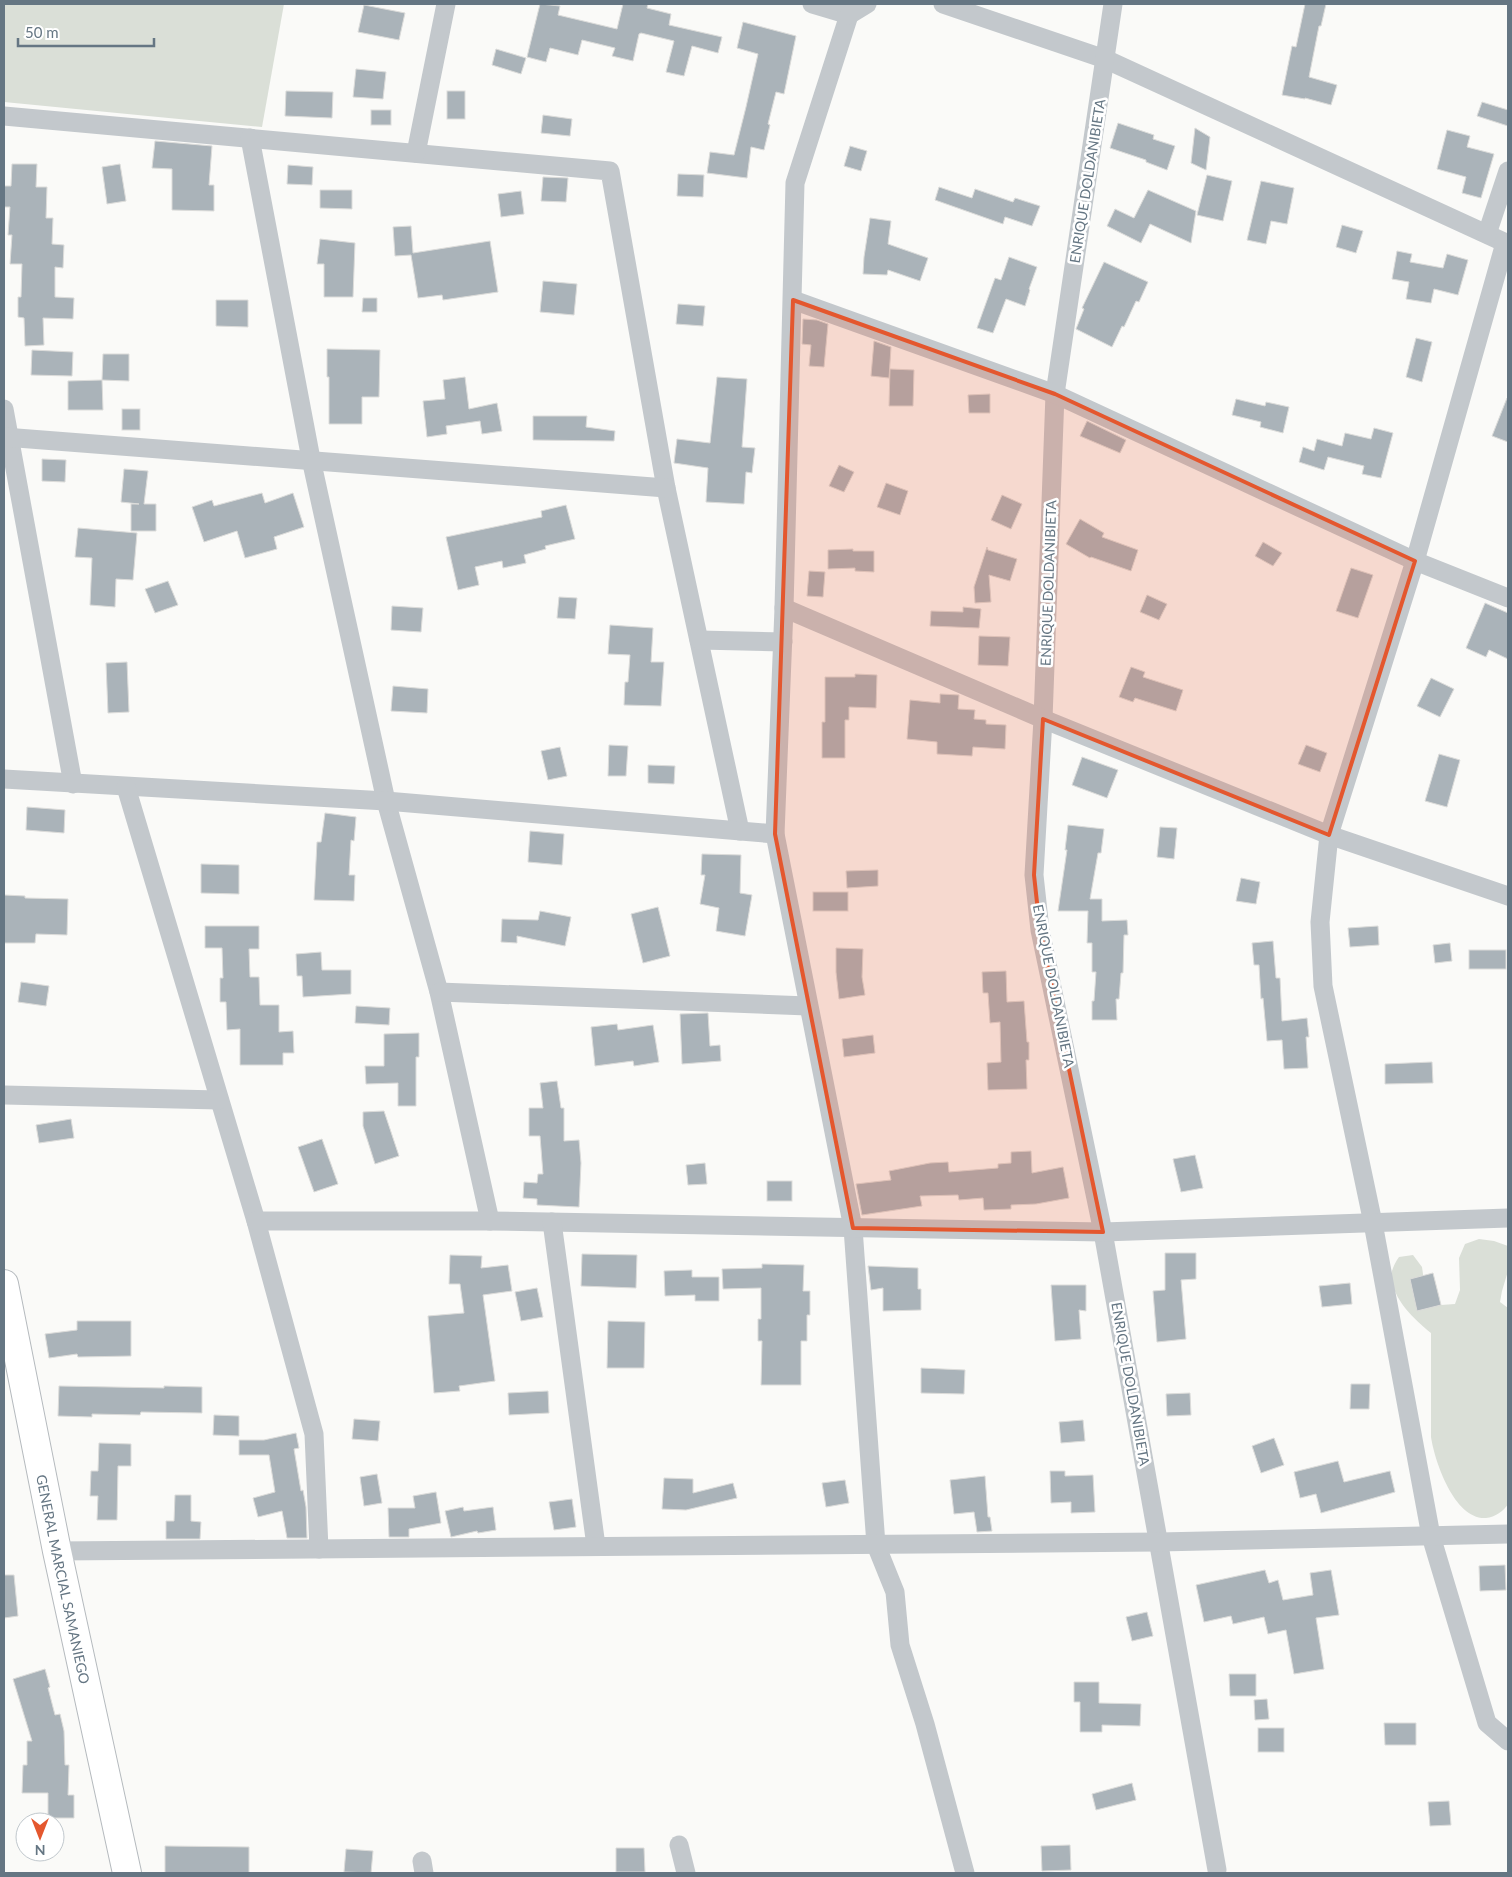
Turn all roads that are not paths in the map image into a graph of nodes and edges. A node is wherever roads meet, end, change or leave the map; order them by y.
1 (446, 4) edge
2 (812, 4) edge
3 (867, 4) edge
4 (943, 4) edge
5 (1113, 4) edge
6 (849, 16) junction
7 (1105, 59) junction
8 (4, 116) edge
9 (250, 138) junction
10 (416, 153) junction
11 (1508, 171) edge
12 (1487, 234) junction
13 (1507, 243) edge
14 (793, 300) junction
15 (1055, 394) junction
16 (4, 409) edge
17 (6, 438) edge
18 (311, 460) junction
19 (666, 488) junction
20 (1415, 561) junction
21 (1508, 598) edge
22 (784, 608) junction
23 (699, 640) junction
24 (782, 642) junction
25 (1043, 719) junction
26 (4, 780) edge
27 (73, 784) junction
28 (126, 787) junction
29 (386, 801) junction
30 (740, 831) junction
31 (775, 834) junction
32 (1329, 835) junction
33 (1508, 896) edge
34 (439, 992) junction
35 (808, 1006) junction
36 (4, 1095) edge
37 (219, 1100) junction
38 (1508, 1218) edge
39 (256, 1221) junction
40 (490, 1221) junction
41 (552, 1222) junction
42 (1373, 1223) junction
43 (853, 1228) junction
44 (1103, 1232) junction
45 (4, 1284) edge
46 (9, 1337) edge
47 (1508, 1534) edge
48 (1431, 1536) junction
49 (1159, 1542) junction
50 (876, 1545) junction
51 (596, 1546) junction
52 (319, 1549) junction
53 (57, 1551) junction
54 (1508, 1741) edge
55 (679, 1844) dead end
56 (1216, 1870) dead end
57 (127, 1873) edge
58 (686, 1873) edge
59 (965, 1873) edge

1 - 10 street
2 - 6 street
3 - 6 street
4 - 7 street
5 - 7 street, ENRIQUE DOLDANIBIETA
6 - 14 street
7 - 12 street
7 - 15 street, ENRIQUE DOLDANIBIETA
8 - 9 street
9 - 10 street
9 - 18 street
10 - 19 street
11 - 12 street
12 - 13 street
13 - 20 street
14 - 15 street
14 - 22 street
15 - 20 street
15 - 25 street, ENRIQUE DOLDANIBIETA
16 - 17 street
17 - 18 street
17 - 27 street
18 - 19 street
18 - 29 street
19 - 23 street
20 - 21 street
20 - 32 street
22 - 24 street
22 - 25 street
23 - 24 street
23 - 30 street
24 - 31 street
25 - 32 street
25 - 44 street, ENRIQUE DOLDANIBIETA
26 - 27 street
27 - 28 street
28 - 29 street
28 - 37 street
29 - 30 street
29 - 34 street
30 - 31 street
31 - 35 street
32 - 33 street
32 - 42 street
34 - 35 street
34 - 40 street
35 - 43 street
36 - 37 street
37 - 39 street
38 - 42 street
39 - 40 street
39 - 52 street
40 - 41 street
41 - 43 street
41 - 51 street
42 - 44 street
42 - 48 street
43 - 44 street
43 - 50 street
44 - 49 street, ENRIQUE DOLDANIBIETA
45 - 46 main road, GENERAL MARCIAL SAMANIEGO
46 - 53 main road, GENERAL MARCIAL SAMANIEGO
47 - 48 street
48 - 49 street
48 - 54 street
49 - 50 street
49 - 56 street, ENRIQUE DOLDANIBIETA
50 - 51 street
50 - 59 street
51 - 52 street
52 - 53 street
53 - 57 main road, GENERAL MARCIAL SAMANIEGO
55 - 58 street

